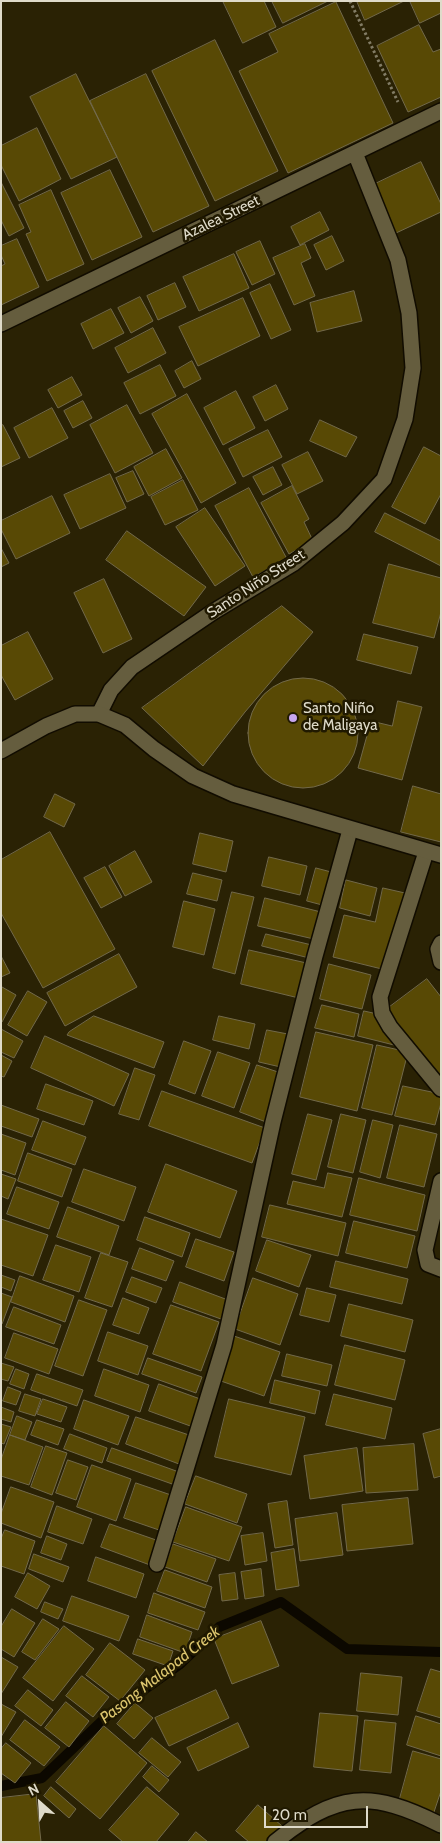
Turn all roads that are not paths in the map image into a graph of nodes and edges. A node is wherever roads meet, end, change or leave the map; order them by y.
1 (441, 110) edge
2 (355, 153) junction
3 (1, 324) edge
4 (100, 714) junction
5 (1, 751) edge
6 (350, 830) junction
7 (433, 853) edge
8 (441, 943) edge
9 (441, 962) edge
10 (441, 1089) edge
11 (441, 1181) edge
12 (441, 1269) edge
13 (157, 1564) dead end
14 (441, 1825) edge
15 (275, 1842) edge

1 - 2 street, Azalea Street
2 - 3 street, Azalea Street
2 - 4 street, Santo Niño Street
4 - 5 street
4 - 6 street
6 - 7 street
6 - 13 street
7 - 10 street
8 - 9 street
11 - 12 street
14 - 15 street

